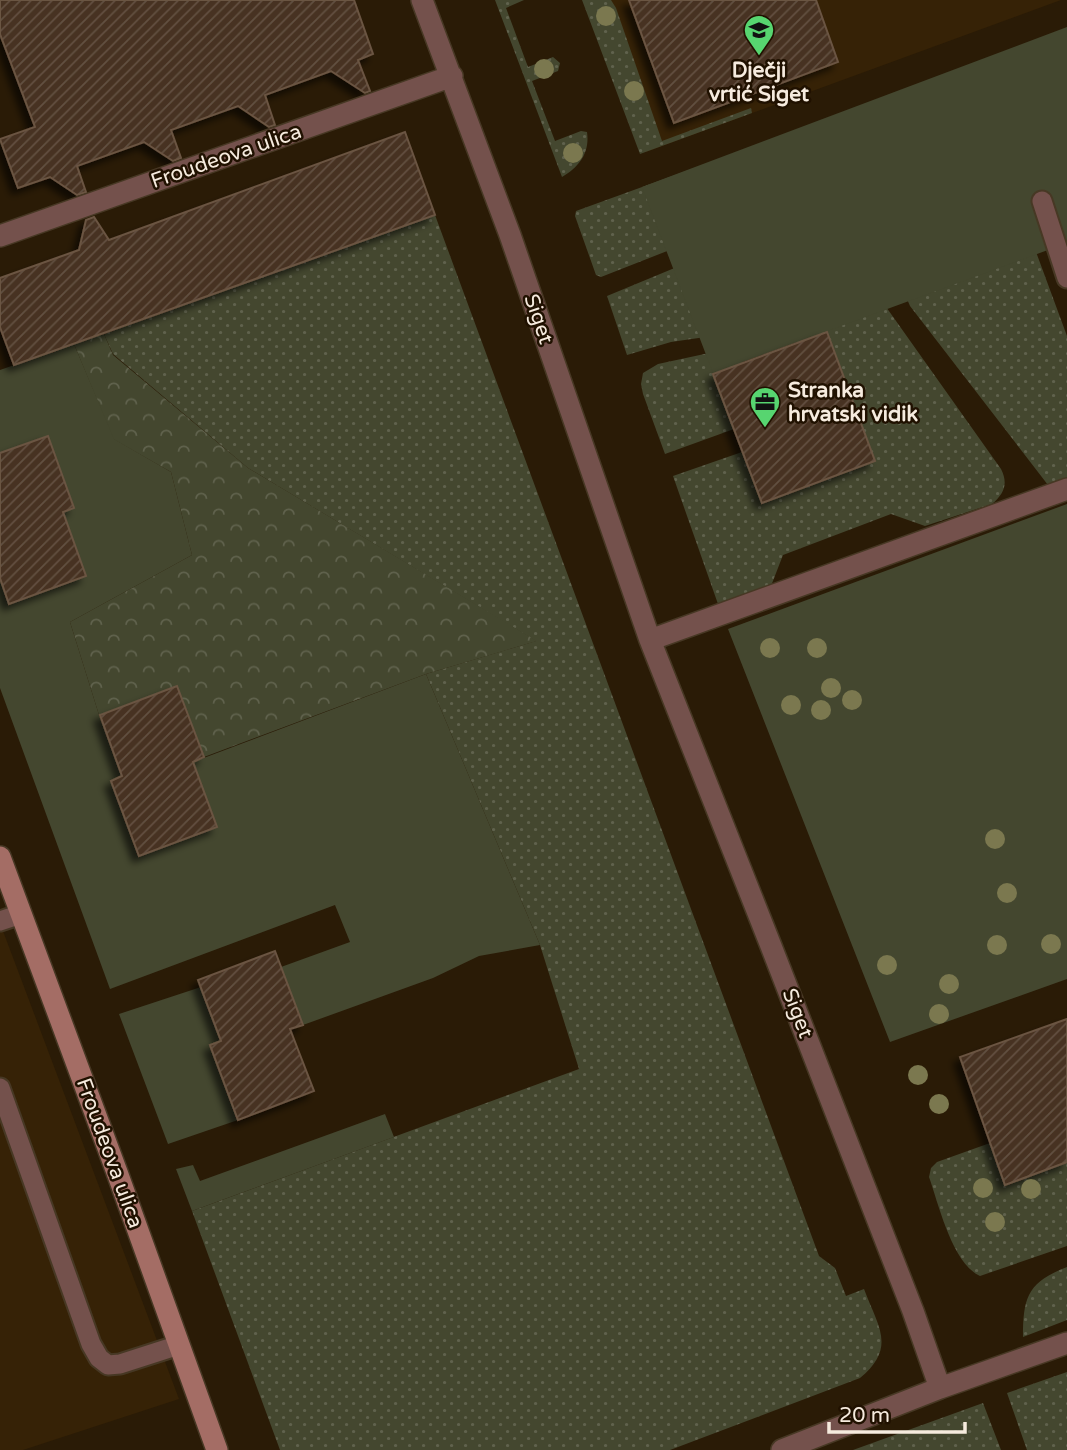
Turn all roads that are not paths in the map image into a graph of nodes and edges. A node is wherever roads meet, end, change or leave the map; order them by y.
1 (422, 0) edge
2 (452, 76) junction
3 (1042, 201) dead end
4 (0, 236) edge
5 (1067, 278) edge
6 (1067, 489) edge
7 (650, 640) junction
8 (0, 857) edge
9 (21, 914) junction
10 (0, 921) edge
11 (0, 1088) edge
12 (1067, 1343) edge
13 (179, 1345) junction
14 (940, 1388) junction
15 (217, 1450) edge
16 (782, 1450) edge

1 - 2 street, Siget
2 - 4 street, Froudeova ulica
2 - 7 street, Siget
3 - 5 lane
6 - 7 street
7 - 14 street, Siget
8 - 9 street, Froudeova ulica
9 - 10 lane
9 - 13 street, Froudeova ulica
11 - 13 lane
12 - 14 street
13 - 15 street, Froudeova ulica
14 - 16 street

